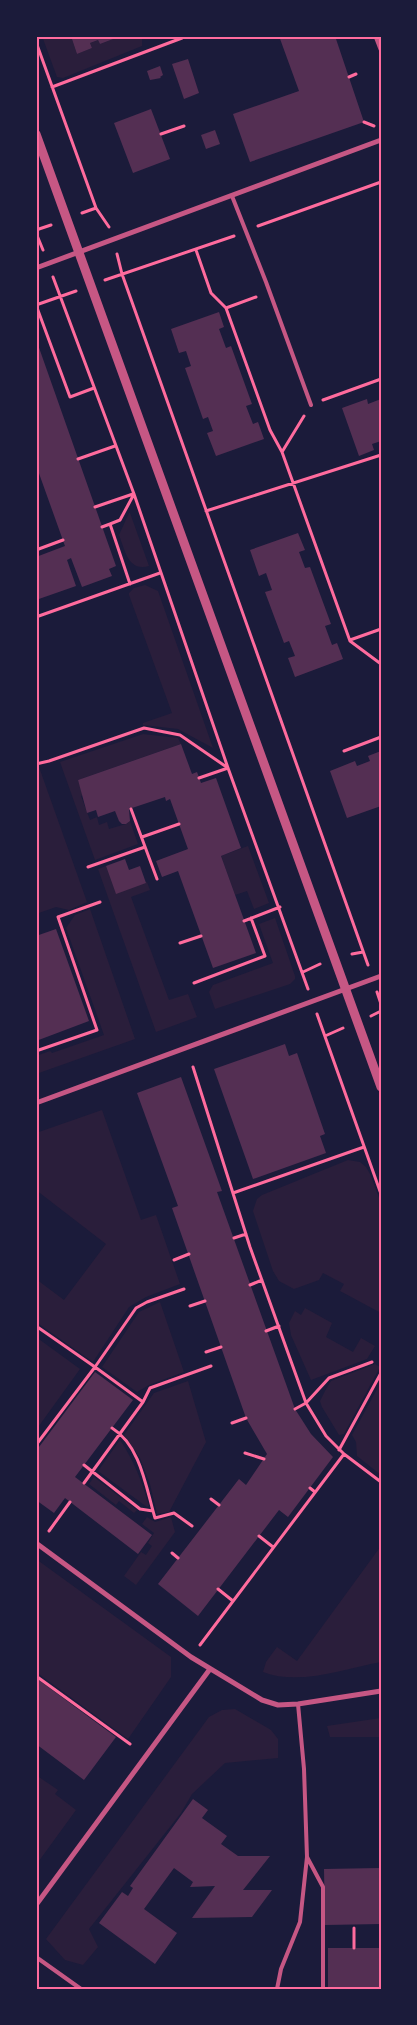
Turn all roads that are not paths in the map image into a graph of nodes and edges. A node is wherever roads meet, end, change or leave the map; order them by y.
1 (376, 36) edge
2 (381, 49) edge
3 (36, 134) edge
4 (381, 140) edge
5 (232, 196) junction
6 (78, 252) junction
7 (36, 268) edge
8 (311, 404) road end
9 (381, 976) edge
10 (345, 989) junction
11 (381, 1087) edge
12 (36, 1103) edge
13 (36, 1543) edge
14 (210, 1669) junction
15 (381, 1690) edge
16 (298, 1704) junction
17 (307, 1857) junction
18 (36, 1905) edge
19 (36, 1957) edge
20 (81, 1989) edge
21 (277, 1989) edge
22 (323, 1989) edge

1 - 2 street
3 - 6 street
4 - 5 street
5 - 6 street
5 - 8 lane
6 - 7 street
6 - 10 street
9 - 10 street
10 - 11 street
10 - 12 street
13 - 14 street
14 - 16 street
14 - 18 street
15 - 16 street
16 - 17 lane
17 - 21 lane
17 - 22 lane
19 - 20 lane

